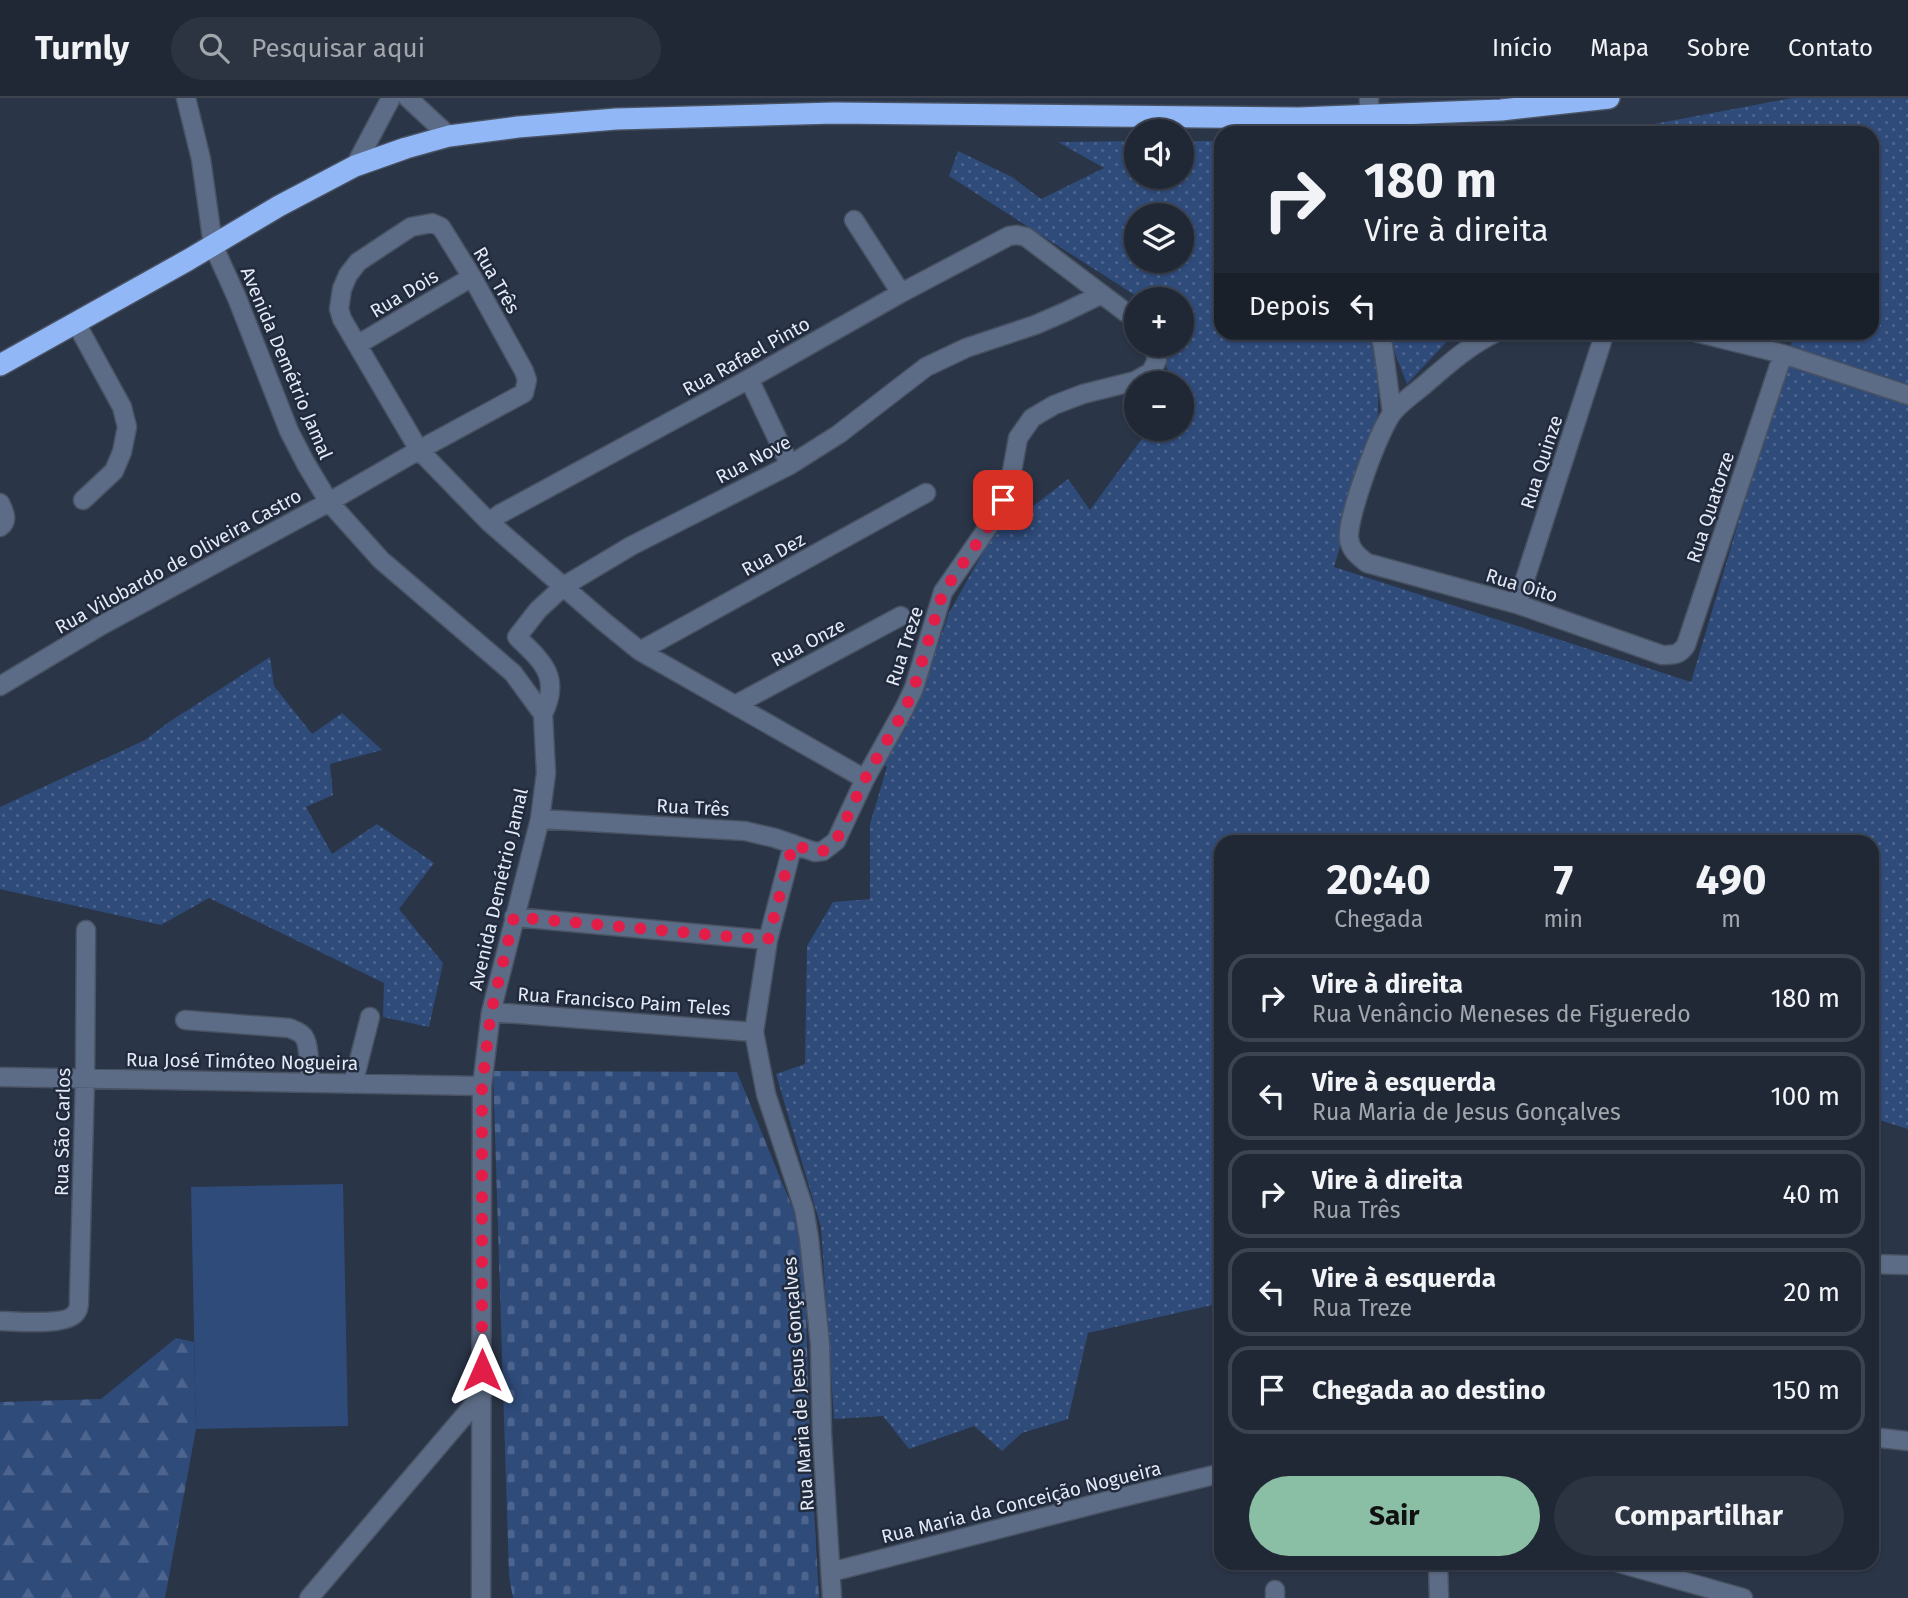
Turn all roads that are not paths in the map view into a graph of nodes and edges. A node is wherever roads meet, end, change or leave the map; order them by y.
1 (186, 98) edge
2 (391, 98) edge
3 (408, 98) edge
4 (1609, 98) edge
5 (1369, 107) edge
6 (1302, 126) edge
7 (449, 136) junction
8 (355, 166) junction
9 (854, 220) dead end
10 (213, 245) junction
11 (472, 277) junction
12 (901, 293) junction
13 (1102, 294) junction
14 (1124, 311) edge
15 (76, 323) junction
16 (1381, 340) edge
17 (1484, 340) edge
18 (1602, 340) edge
19 (1726, 340) edge
20 (357, 345) junction
21 (1783, 355) junction
22 (1156, 357) edge
23 (0, 365) edge
24 (749, 379) junction
25 (524, 393) joint
26 (1908, 395) edge
27 (1392, 413) junction
28 (419, 450) junction
29 (790, 465) junction
30 (926, 493) dead end
31 (83, 500) dead end
32 (329, 502) junction
33 (0, 503) edge
34 (489, 522) junction
35 (0, 527) edge
36 (564, 586) junction
37 (1517, 604) junction
38 (901, 616) dead end
39 (640, 651) junction
40 (1661, 655) joint
41 (0, 686) edge
42 (735, 705) junction
43 (542, 714) junction
44 (865, 779) junction
45 (540, 819) junction
46 (836, 841) joint
47 (793, 844) junction
48 (514, 917) junction
49 (86, 930) dead end
50 (768, 940) junction
51 (491, 1012) junction
52 (370, 1017) dead end
53 (185, 1020) dead end
54 (754, 1032) junction
55 (0, 1077) edge
56 (85, 1079) junction
57 (310, 1083) junction
58 (354, 1083) junction
59 (482, 1086) junction
60 (1879, 1264) edge
61 (1908, 1265) edge
62 (0, 1321) edge
63 (482, 1395) junction
64 (1879, 1438) edge
65 (1908, 1441) edge
66 (1214, 1475) edge
67 (1438, 1570) edge
68 (1644, 1570) edge
69 (831, 1572) junction
70 (478, 1595) edge
71 (309, 1598) edge
72 (832, 1598) edge
73 (1439, 1598) edge
74 (1743, 1598) edge

1 - 10 street, Avenida Demétrio Jamal
2 - 8 street
3 - 7 street
4 - 5 highway
5 - 6 highway
6 - 7 highway
7 - 8 highway
8 - 10 highway
9 - 12 street
10 - 15 highway
10 - 32 street, Avenida Demétrio Jamal
11 - 20 street, Rua Dois
11 - 20 street, Rua Três
11 - 25 street, Rua Três
12 - 13 street, Rua Rafael Pinto
12 - 24 street, Rua Rafael Pinto
13 - 14 street
13 - 29 street, Rua Nove
15 - 23 highway
15 - 31 street
16 - 27 street
17 - 27 street
18 - 37 street, Rua Quinze
19 - 21 street
20 - 28 street
21 - 26 street
21 - 40 street, Rua Quatorze
22 - 44 street, Rua Treze
24 - 29 street
24 - 34 street, Rua Rafael Pinto
25 - 28 street, Rua Vilobardo de Oliveira Castro
27 - 37 street, Rua Oito
28 - 32 street, Rua Vilobardo de Oliveira Castro
28 - 34 street
29 - 36 street, Rua Nove
30 - 39 street, Rua Dez
32 - 41 street, Rua Vilobardo de Oliveira Castro
32 - 43 street, Avenida Demétrio Jamal
33 - 35 street
34 - 36 street
36 - 39 street
36 - 43 street, Rua Nove
37 - 40 street, Rua Oito
38 - 42 street, Rua Onze
39 - 42 street
42 - 44 street
43 - 45 street, Avenida Demétrio Jamal
44 - 46 street, Rua Treze
45 - 47 street, Rua Três
45 - 48 street, Avenida Demétrio Jamal
46 - 47 street, Rua Três
47 - 50 street, Rua Maria de Jesus Gonçalves
48 - 50 street
48 - 51 street, Avenida Demétrio Jamal
49 - 56 street, Rua São Carlos
50 - 54 street, Rua Maria de Jesus Gonçalves
51 - 54 street, Rua Francisco Paim Teles
51 - 59 street, Avenida Demétrio Jamal
52 - 58 street
53 - 57 street
54 - 69 street, Rua Maria de Jesus Gonçalves
55 - 56 street, Rua José Timóteo Nogueira
56 - 57 street, Rua José Timóteo Nogueira
56 - 62 street, Rua São Carlos
57 - 58 street, Rua José Timóteo Nogueira
58 - 59 street, Rua José Timóteo Nogueira
59 - 63 street, Avenida Demétrio Jamal
60 - 61 street
63 - 70 street, Avenida Demétrio Jamal
63 - 71 street
64 - 65 street
66 - 69 street, Rua Maria da Conceição Nogueira
67 - 73 street
68 - 74 street
69 - 72 street, Rua Maria de Jesus Gonçalves

